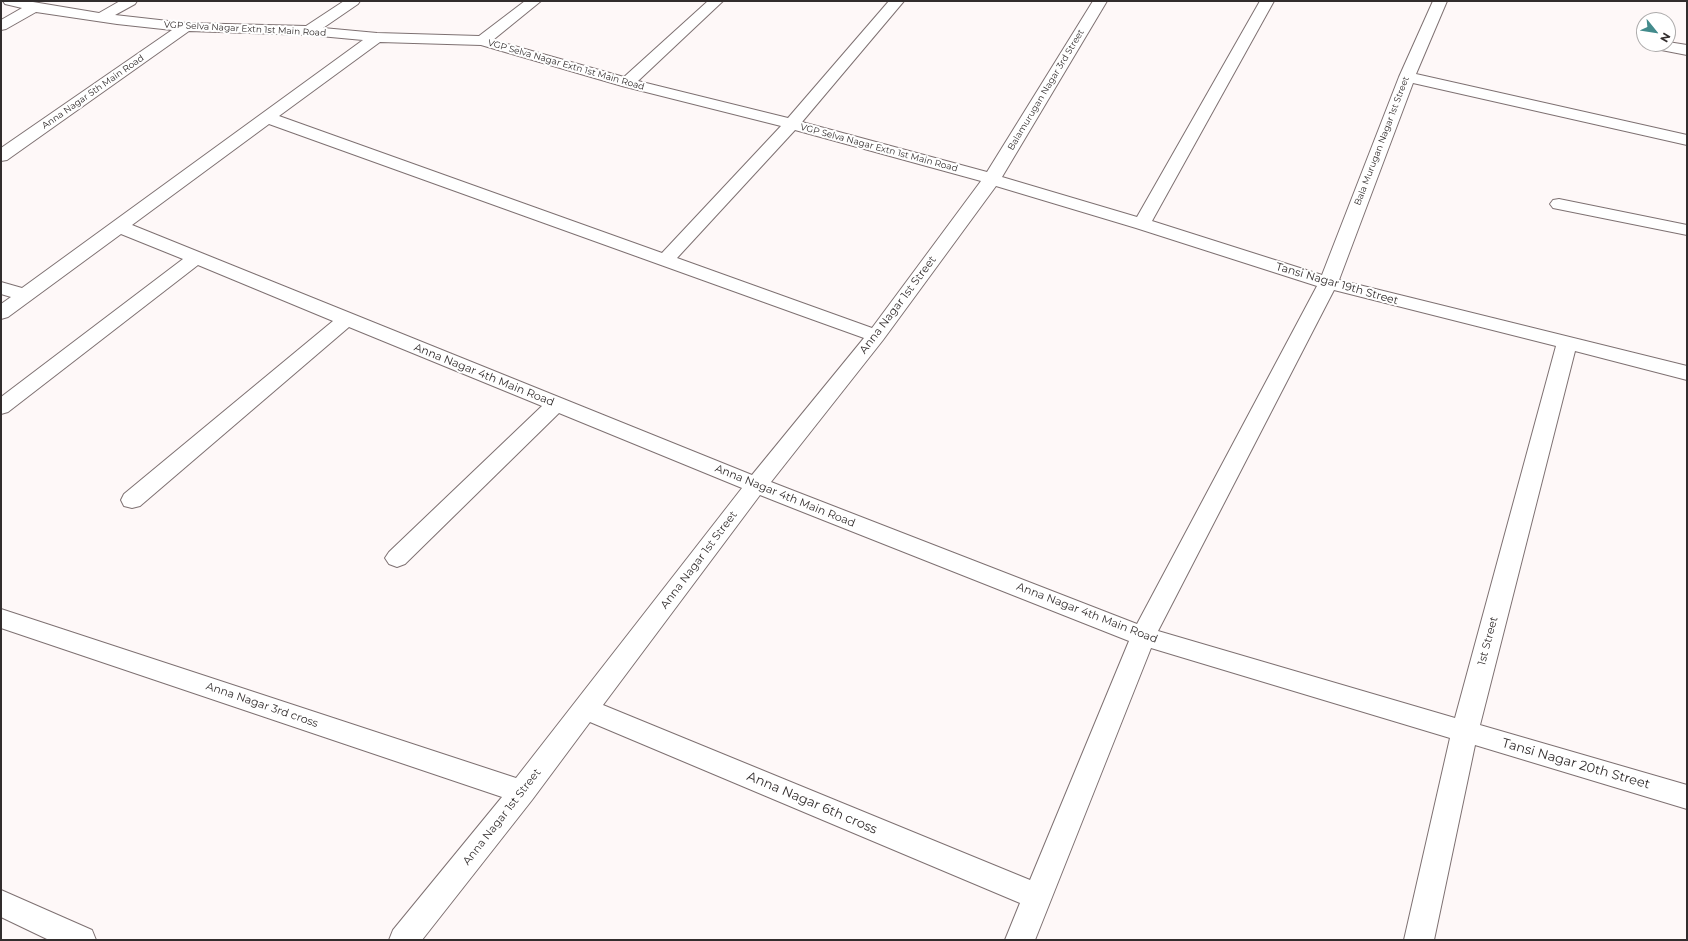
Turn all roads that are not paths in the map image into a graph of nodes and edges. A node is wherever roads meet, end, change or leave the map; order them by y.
1 (10, 1) edge
2 (130, 1) edge
3 (353, 1) edge
4 (534, 1) edge
5 (716, 1) edge
6 (897, 1) edge
7 (1100, 1) edge
8 (1267, 1) edge
9 (1440, 1) edge
10 (34, 7) junction
11 (102, 17) junction
12 (1, 26) edge
13 (186, 27) junction
14 (308, 31) junction
15 (377, 37) junction
16 (482, 41) junction
17 (1676, 48) edge
18 (1687, 50) edge
19 (1407, 77) junction
20 (627, 83) junction
21 (268, 118) junction
22 (792, 124) junction
23 (1687, 140) edge
24 (1, 156) edge
25 (992, 179) junction
26 (1559, 204) dead end
27 (1142, 224) junction
28 (118, 226) junction
29 (1687, 230) edge
30 (196, 258) junction
31 (665, 260) junction
32 (1328, 283) junction
33 (1, 288) edge
34 (25, 295) junction
35 (1, 313) edge
36 (347, 319) junction
37 (876, 336) junction
38 (1567, 344) junction
39 (1687, 374) edge
40 (556, 404) junction
41 (1, 407) edge
42 (756, 485) junction
43 (132, 500) dead end
44 (397, 558) dead end
45 (1, 618) edge
46 (1143, 636) junction
47 (586, 709) junction
48 (1465, 731) junction
49 (522, 792) junction
50 (1687, 797) edge
51 (1037, 896) junction
52 (1, 903) edge
53 (81, 940) edge
54 (404, 940) edge
55 (1020, 940) edge
56 (1419, 940) edge

1 - 10 street, VGP Selva Nagar Extn 1st Main Road
2 - 11 street
3 - 14 street
4 - 16 street
5 - 20 street
6 - 22 street
7 - 25 street, Balamurugan Nagar 3rd Street
8 - 27 street
9 - 19 street, Bala Murugan Nagar 1st Street
10 - 11 street, VGP Selva Nagar Extn 1st Main Road
10 - 12 street
11 - 13 street, VGP Selva Nagar Extn 1st Main Road
13 - 14 street, VGP Selva Nagar Extn 1st Main Road
13 - 24 street, Anna Nagar 5th Main Road
14 - 15 street, VGP Selva Nagar Extn 1st Main Road
15 - 16 street, VGP Selva Nagar Extn 1st Main Road
15 - 21 street
16 - 20 street, VGP Selva Nagar Extn 1st Main Road
17 - 18 street
19 - 23 street
19 - 32 street, Bala Murugan Nagar 1st Street
20 - 22 street, VGP Selva Nagar Extn 1st Main Road
21 - 28 street
21 - 31 street
22 - 25 street, VGP Selva Nagar Extn 1st Main Road
22 - 31 street
25 - 27 street, Tansi Nagar 19th Street
25 - 37 street, Anna Nagar 1st Street
26 - 29 street
27 - 32 street, Tansi Nagar 19th Street
28 - 30 street, Anna Nagar 4th Main Road
28 - 34 street
30 - 36 street, Anna Nagar 4th Main Road
30 - 41 street
31 - 37 street
32 - 38 street, Tansi Nagar 19th Street
32 - 46 street, Bala Murugan Nagar 1st Street
33 - 34 street
34 - 35 street
36 - 40 street, Anna Nagar 4th Main Road
36 - 43 street
37 - 42 street, Anna Nagar 1st Street
38 - 39 street, Tansi Nagar 19th Street
38 - 48 street, 1st Street
40 - 42 street, Anna Nagar 4th Main Road
40 - 44 street
42 - 46 street, Anna Nagar 4th Main Road
42 - 47 street, Anna Nagar 1st Street
45 - 49 street, Anna Nagar 3rd cross
46 - 48 street, Anna Nagar 4th Main Road
46 - 51 street, Bala Murugan Nagar 1st Street
47 - 49 street, Anna Nagar 1st Street
47 - 51 street, Anna Nagar 6th cross
48 - 50 street, Tansi Nagar 20th Street
48 - 56 street, 1st Street
49 - 54 street, Anna Nagar 1st Street
51 - 55 street, Bala Murugan Nagar 1st Street
52 - 53 street

